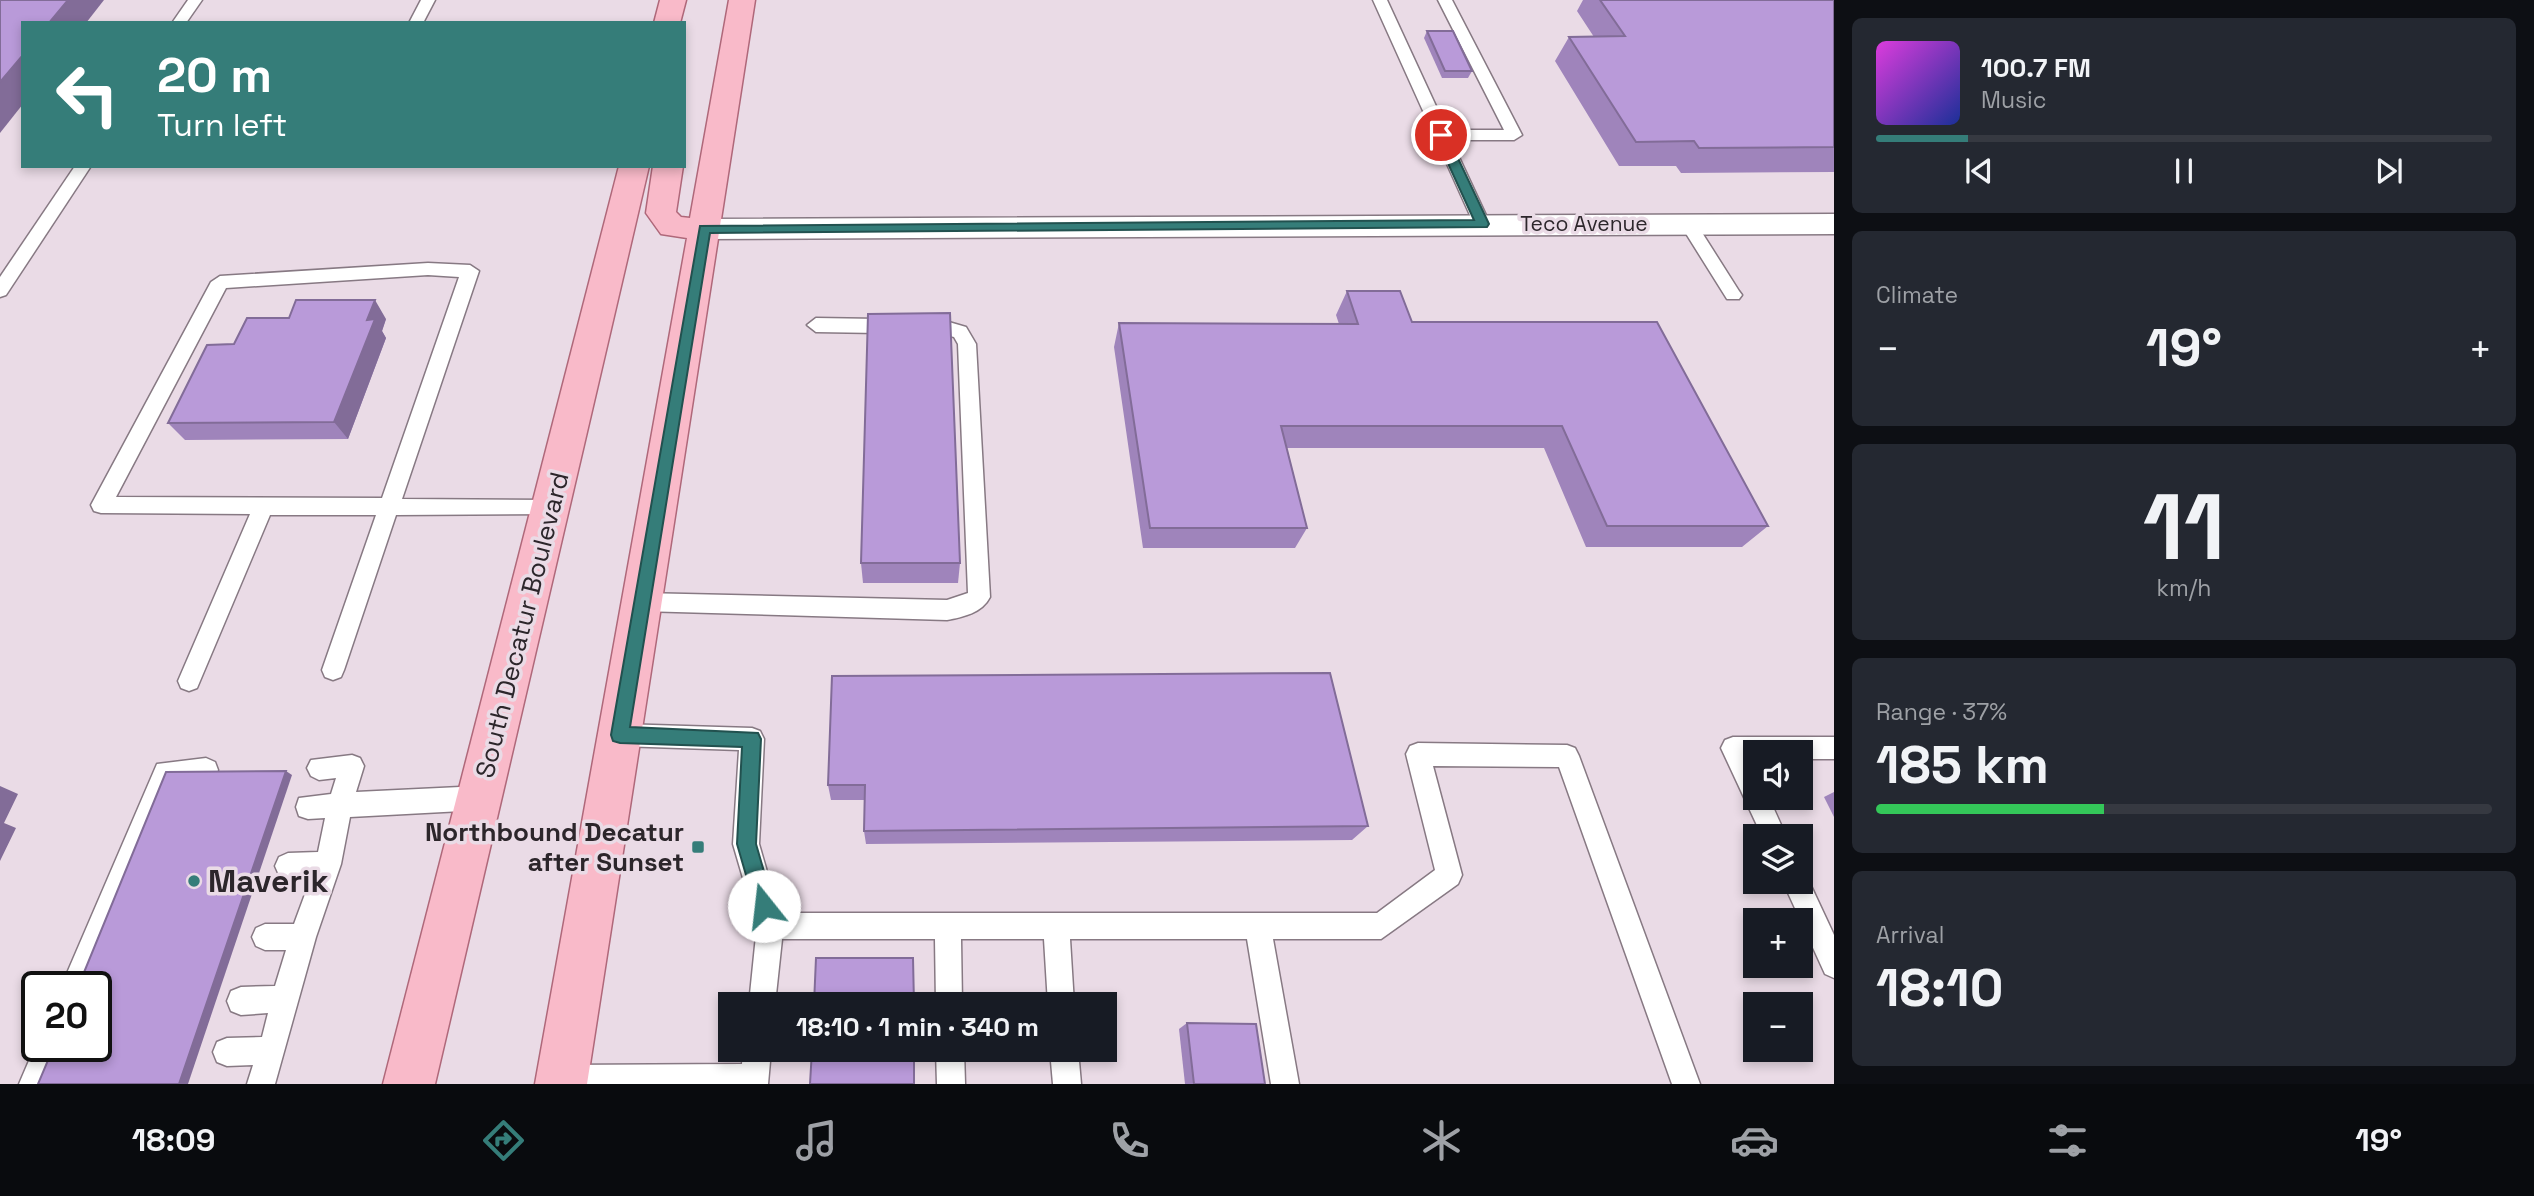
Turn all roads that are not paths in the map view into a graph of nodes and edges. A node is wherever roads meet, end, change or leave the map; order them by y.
1 (195, 0) edge
2 (428, 0) edge
3 (673, 0) edge
4 (742, 0) edge
5 (1380, 0) edge
6 (1445, 0) edge
7 (180, 21) edge
8 (417, 21) edge
9 (668, 21) edge
10 (1441, 135) junction
11 (82, 168) edge
12 (634, 168) edge
13 (668, 168) edge
14 (1834, 223) edge
15 (1482, 224) junction
16 (1688, 224) junction
17 (704, 229) junction
18 (0, 291) edge
19 (1733, 295) dead end
20 (816, 325) dead end
21 (264, 505) junction
22 (390, 505) junction
23 (550, 508) junction
24 (641, 602) junction
25 (334, 670) dead end
26 (189, 681) dead end
27 (620, 735) junction
28 (1743, 748) edge
29 (1813, 748) edge
30 (1834, 748) edge
31 (319, 768) dead end
32 (1743, 768) edge
33 (206, 770) edge
34 (481, 798) junction
35 (340, 805) junction
36 (308, 807) dead end
37 (180, 813) edge
38 (147, 815) junction
39 (328, 864) junction
40 (288, 866) dead end
41 (1801, 894) edge
42 (769, 926) junction
43 (1258, 926) junction
44 (948, 928) junction
45 (1056, 928) junction
46 (265, 937) dead end
47 (303, 937) junction
48 (1834, 965) edge
49 (85, 971) edge
50 (763, 992) edge
51 (949, 992) edge
52 (1060, 992) edge
53 (285, 999) junction
54 (241, 1001) dead end
55 (272, 1050) junction
56 (227, 1052) dead end
57 (950, 1062) edge
58 (1065, 1062) edge
59 (755, 1071) edge
60 (562, 1081) edge
61 (261, 1084) edge
62 (410, 1084) edge
63 (951, 1084) edge
64 (1067, 1084) edge
65 (1285, 1084) edge
66 (1686, 1084) edge

1 - 7 lane
2 - 8 lane
3 - 9 main road
4 - 17 main road
5 - 10 lane
6 - 10 lane
10 - 15 lane
11 - 18 lane
12 - 23 main road, South Decatur Boulevard
13 - 17 main road
14 - 16 street, Teco Avenue
15 - 16 street, Teco Avenue
15 - 17 street, Teco Avenue
16 - 19 lane
17 - 24 main road
20 - 24 lane
21 - 22 lane
21 - 22 lane
21 - 26 lane
22 - 23 lane
22 - 25 lane
23 - 34 main road, South Decatur Boulevard
24 - 27 main road
27 - 42 lane
27 - 60 main road
28 - 32 lane
29 - 30 lane
31 - 35 lane
33 - 38 lane
34 - 35 lane
34 - 62 main road, South Decatur Boulevard
35 - 36 lane
35 - 39 lane
37 - 38 lane
38 - 49 lane
39 - 40 lane
39 - 47 lane
41 - 48 lane
42 - 44 lane
42 - 50 lane
43 - 45 lane
43 - 65 lane
43 - 66 lane
44 - 45 lane
44 - 51 lane
45 - 52 lane
46 - 47 lane
47 - 53 lane
53 - 54 lane
53 - 55 lane
55 - 56 lane
55 - 61 lane
57 - 63 lane
58 - 64 lane
59 - 60 lane

